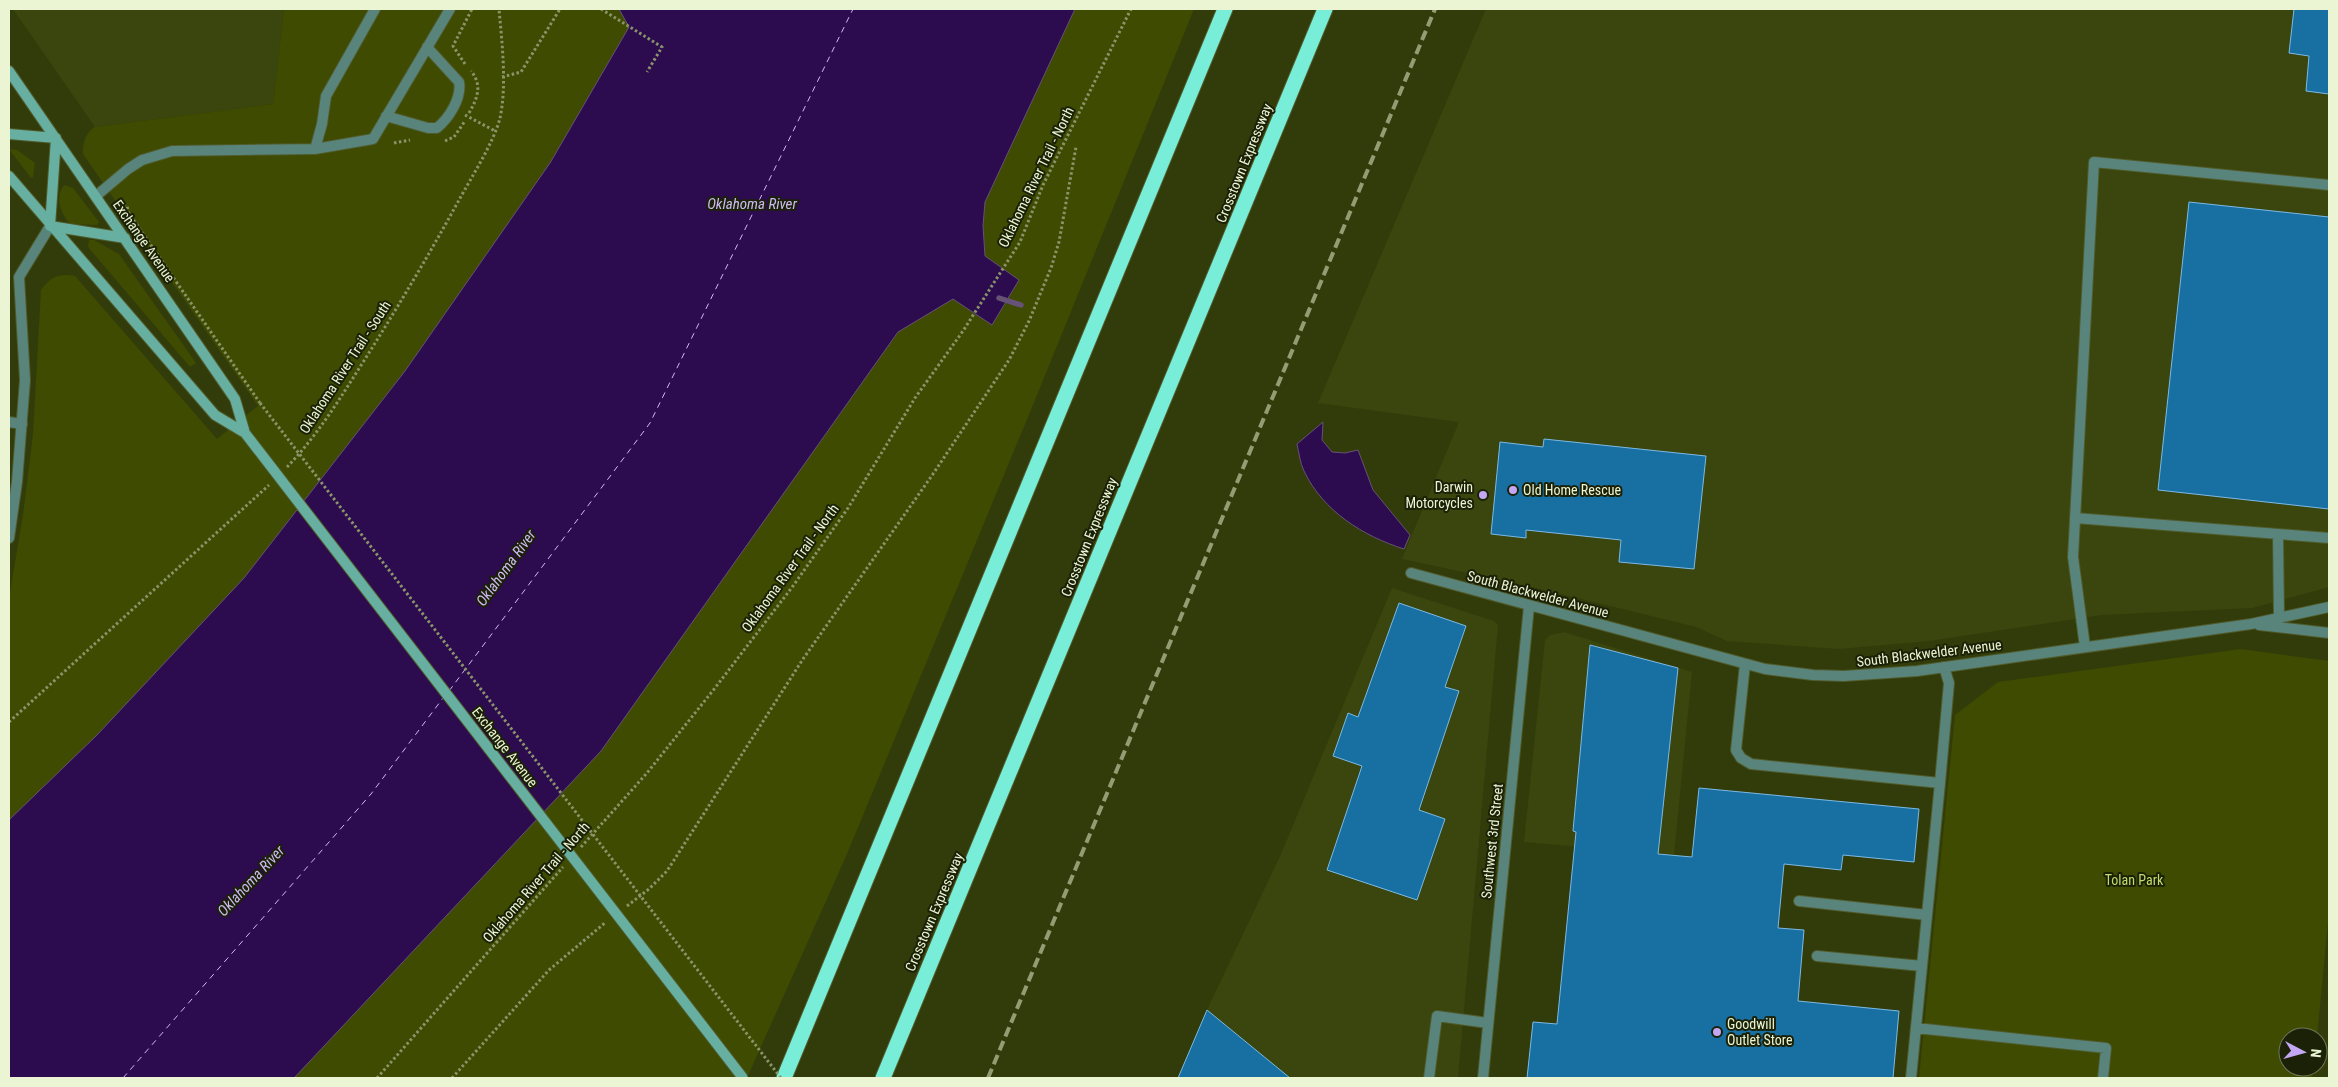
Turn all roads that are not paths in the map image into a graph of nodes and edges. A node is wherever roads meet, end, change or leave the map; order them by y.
1 (375, 9) edge
2 (450, 9) edge
3 (1225, 9) edge
4 (1325, 9) edge
5 (427, 47) junction
6 (9, 71) edge
7 (386, 116) junction
8 (9, 134) edge
9 (56, 138) junction
10 (315, 149) junction
11 (9, 176) edge
12 (2329, 184) edge
13 (96, 196) junction
14 (50, 226) junction
15 (125, 238) junction
16 (9, 422) edge
17 (22, 424) junction
18 (245, 433) junction
19 (2075, 518) junction
20 (2278, 534) junction
21 (9, 538) edge
22 (2329, 538) edge
23 (1411, 574) dead end
24 (1529, 606) junction
25 (2329, 607) edge
26 (2279, 618) junction
27 (2251, 624) junction
28 (2329, 633) edge
29 (2085, 647) junction
30 (1745, 664) junction
31 (1944, 667) junction
32 (1940, 783) junction
33 (1799, 901) dead end
34 (1927, 915) junction
35 (1817, 956) dead end
36 (1922, 966) junction
37 (1488, 1023) junction
38 (1916, 1028) junction
39 (743, 1078) edge
40 (783, 1078) edge
41 (882, 1078) edge
42 (1429, 1078) edge
43 (1483, 1078) edge
44 (1911, 1078) edge
45 (2104, 1078) edge

1 - 10 street
2 - 5 street
3 - 40 highway
4 - 41 highway, Crosstown Expressway
5 - 7 street
5 - 7 street
6 - 9 main road, Exchange Avenue
7 - 10 street
8 - 9 main road
9 - 13 main road, Exchange Avenue
9 - 14 main road
10 - 13 street
11 - 14 main road, Exchange Avenue
12 - 19 street
13 - 15 main road, Exchange Avenue
14 - 15 main road
14 - 17 street
14 - 18 main road, Exchange Avenue
15 - 18 main road, Exchange Avenue
16 - 17 street
17 - 21 street
18 - 39 main road, Exchange Avenue, bridge
19 - 20 street
19 - 29 street
20 - 22 street
20 - 26 street
23 - 24 street, South Blackwelder Avenue
24 - 30 street, South Blackwelder Avenue
24 - 37 street, Southwest 3rd Street
25 - 26 street, South Blackwelder Avenue
26 - 27 street, South Blackwelder Avenue
27 - 28 street, South Blackwelder Avenue
27 - 29 street, South Blackwelder Avenue
29 - 31 street, South Blackwelder Avenue
30 - 31 street, South Blackwelder Avenue
30 - 32 street
31 - 32 street
32 - 34 street
33 - 34 street
34 - 36 street
35 - 36 street
36 - 38 street
37 - 42 street
37 - 43 street, Southwest 3rd Street
38 - 44 street
38 - 45 street

